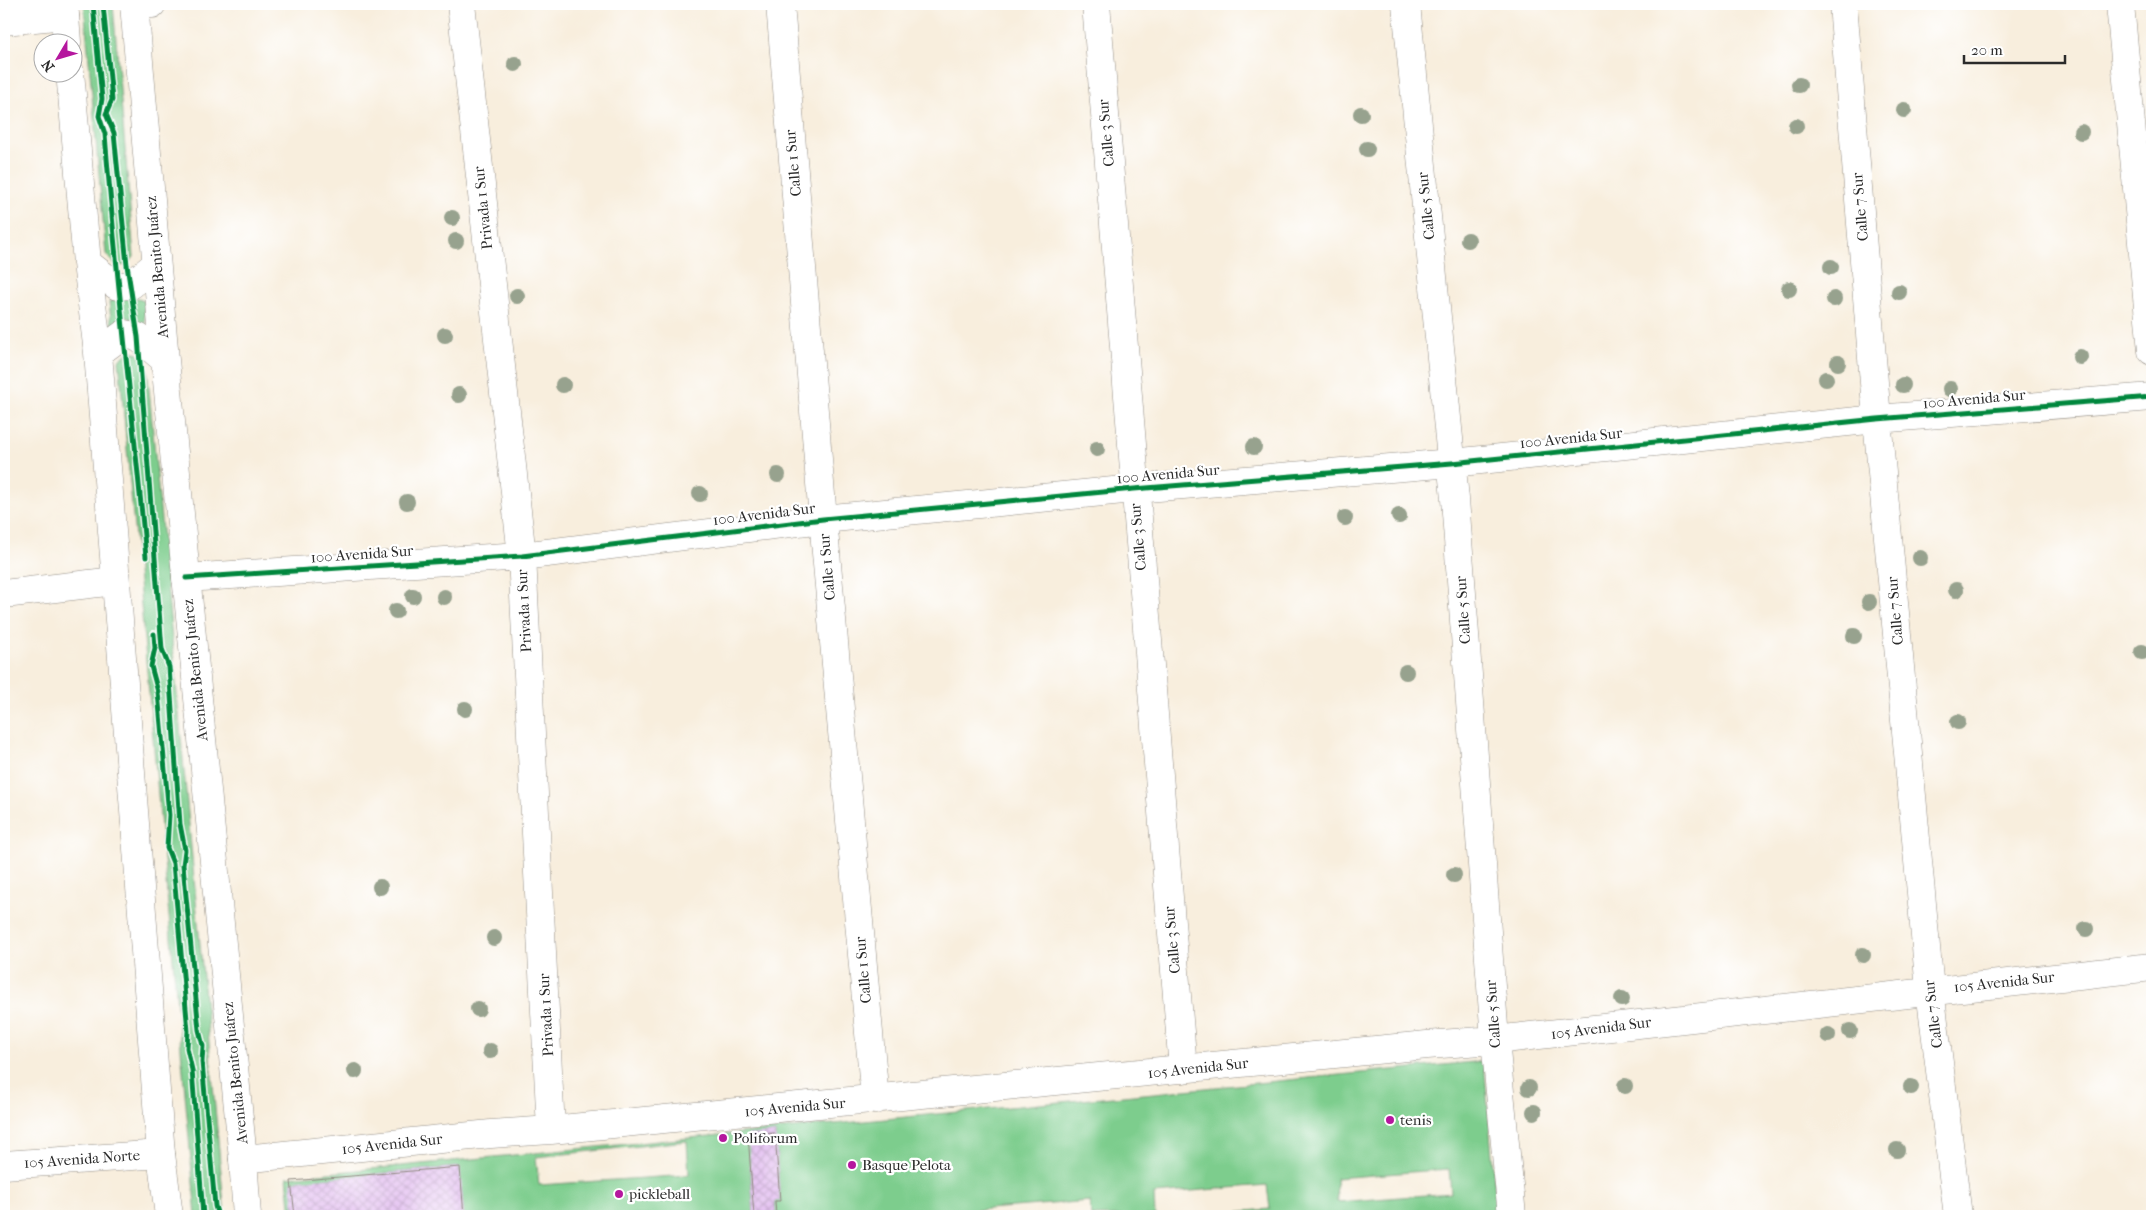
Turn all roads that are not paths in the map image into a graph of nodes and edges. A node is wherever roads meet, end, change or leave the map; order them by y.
1 (140, 4) edge
2 (461, 4) edge
3 (780, 4) edge
4 (1096, 4) edge
5 (1406, 4) edge
6 (1843, 4) edge
7 (2120, 4) edge
8 (64, 9) edge
9 (4, 21) edge
10 (66, 32) edge
11 (71, 82) edge
12 (87, 263) junction
13 (156, 264) junction
14 (2152, 351) edge
15 (98, 352) junction
16 (165, 360) junction
17 (2152, 397) edge
18 (1877, 419) junction
19 (1452, 463) junction
20 (1134, 489) junction
21 (823, 519) junction
22 (522, 556) junction
23 (186, 578) junction
24 (115, 582) junction
25 (4, 594) edge
26 (2152, 966) edge
27 (1930, 990) junction
28 (1494, 1040) junction
29 (1183, 1069) junction
30 (875, 1100) junction
31 (551, 1130) junction
32 (161, 1154) junction
33 (244, 1159) junction
34 (4, 1165) edge
35 (169, 1216) edge
36 (247, 1216) edge
37 (1512, 1216) edge
38 (1958, 1216) edge

1 - 13 street, Avenida Benito Juárez
2 - 22 street, Privada 1 Sur
3 - 21 street, Calle 1 Sur
4 - 20 street, Calle 3 Sur
5 - 19 street, Calle 5 Sur
6 - 18 street, Calle 7 Sur
7 - 14 street
8 - 9 street
8 - 10 street
11 - 12 street
12 - 13 street
12 - 15 street
13 - 16 street, Avenida Benito Juárez
15 - 16 street
15 - 24 street
16 - 23 street, Avenida Benito Juárez
17 - 18 street, 100 Avenida Sur
18 - 19 street, 100 Avenida Sur
18 - 27 street, Calle 7 Sur
19 - 20 street, 100 Avenida Sur
19 - 28 street, Calle 5 Sur
20 - 21 street, 100 Avenida Sur
20 - 29 street, Calle 3 Sur
21 - 22 street, 100 Avenida Sur
21 - 30 street, Calle 1 Sur
22 - 23 street, 100 Avenida Sur
22 - 31 street, Privada 1 Sur
23 - 33 street, Avenida Benito Juárez
24 - 25 street
24 - 32 street
26 - 27 street, 105 Avenida Sur
27 - 28 street, 105 Avenida Sur
27 - 38 street, Calle 7 Sur
28 - 29 street, 105 Avenida Sur
28 - 37 street, Calle 5 Sur
29 - 30 street, 105 Avenida Sur
30 - 31 street, 105 Avenida Sur
31 - 33 street, 105 Avenida Sur
32 - 34 street, 105 Avenida Norte
32 - 35 street
33 - 36 street, Avenida Benito Juárez

